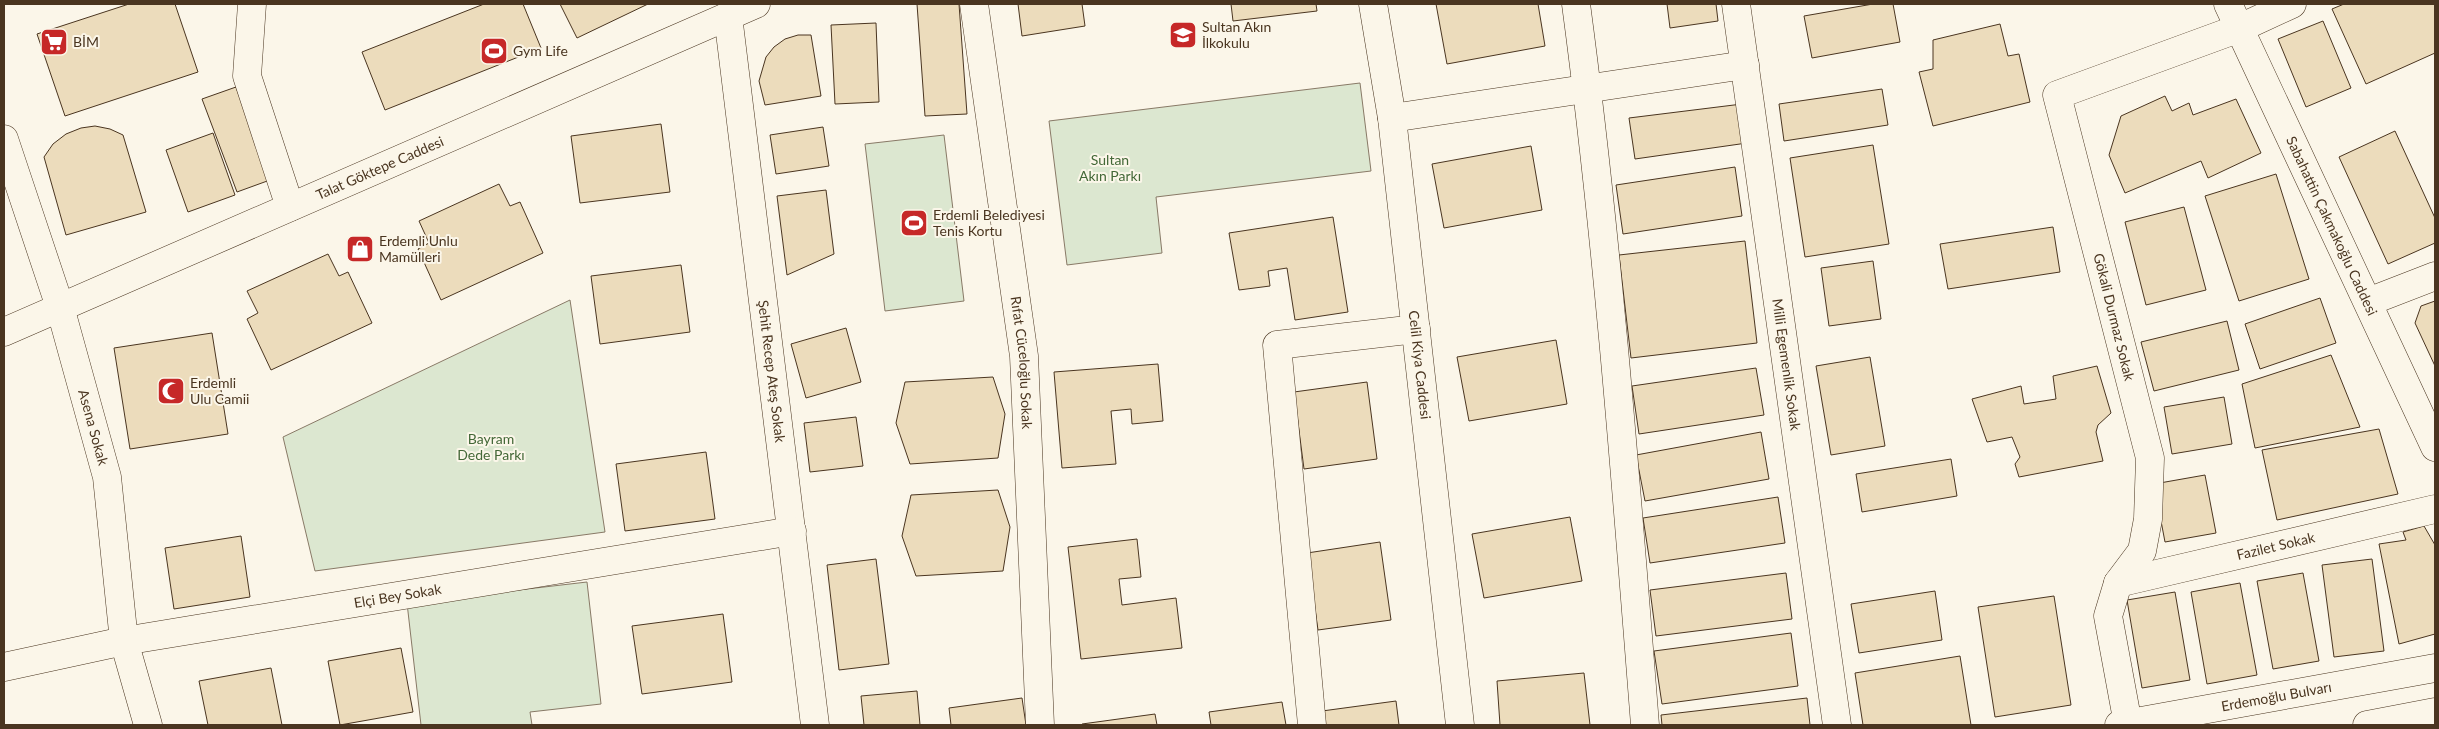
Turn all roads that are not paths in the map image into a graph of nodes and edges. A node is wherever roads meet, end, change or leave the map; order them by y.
1 (252, 4) edge
2 (756, 4) edge
3 (974, 4) edge
4 (1374, 4) edge
5 (1576, 4) edge
6 (1736, 4) edge
7 (2228, 4) edge
8 (2292, 4) edge
9 (728, 16) junction
10 (2240, 28) junction
11 (1745, 66) junction
12 (1588, 91) junction
13 (1392, 118) junction
14 (4, 139) edge
15 (290, 207) junction
16 (2435, 276) edge
17 (2368, 302) junction
18 (60, 307) junction
19 (1416, 329) junction
20 (4, 332) edge
21 (2435, 447) edge
22 (2435, 509) edge
23 (792, 531) junction
24 (2118, 583) junction
25 (124, 640) junction
26 (4, 667) edge
27 (2435, 668) edge
28 (2435, 712) edge
29 (148, 725) edge
30 (815, 725) edge
31 (1040, 725) edge
32 (1312, 725) edge
33 (1460, 725) edge
34 (1645, 725) edge
35 (1836, 725) edge
36 (2123, 725) edge
37 (2367, 725) edge

1 - 15 street
2 - 9 street, Talat Göktepe Caddesi
3 - 31 street, Rıfat Cüceloğlu Sokak
4 - 13 street, Celil Kiya Caddesi
5 - 12 street
6 - 11 street, Milli Egemenlik Sokak
7 - 10 street, Sabahattin Çakmakoğlu Caddesi
8 - 10 street
9 - 15 street, Talat Göktepe Caddesi
9 - 23 street, Şehit Recep Ateş Sokak
10 - 17 street, Sabahattin Çakmakoğlu Caddesi
10 - 24 street, Gökali Durmaz Sokak
11 - 12 street
11 - 35 street, Milli Egemenlik Sokak
12 - 13 street
12 - 34 street
13 - 19 street, Celil Kiya Caddesi
14 - 18 street, Asena Sokak
15 - 18 street, Talat Göktepe Caddesi
16 - 17 street
17 - 21 street, Sabahattin Çakmakoğlu Caddesi
18 - 20 street, Talat Göktepe Caddesi
18 - 25 street, Asena Sokak
19 - 32 street
19 - 33 street, Celil Kiya Caddesi
22 - 24 street, Fazilet Sokak
23 - 25 street, Elçi Bey Sokak
23 - 30 street, Şehit Recep Ateş Sokak
24 - 36 street, Gökali Durmaz Sokak
25 - 26 street, Elçi Bey Sokak
25 - 29 street, Asena Sokak
27 - 36 street, Erdemoğlu Bulvarı
28 - 37 street

